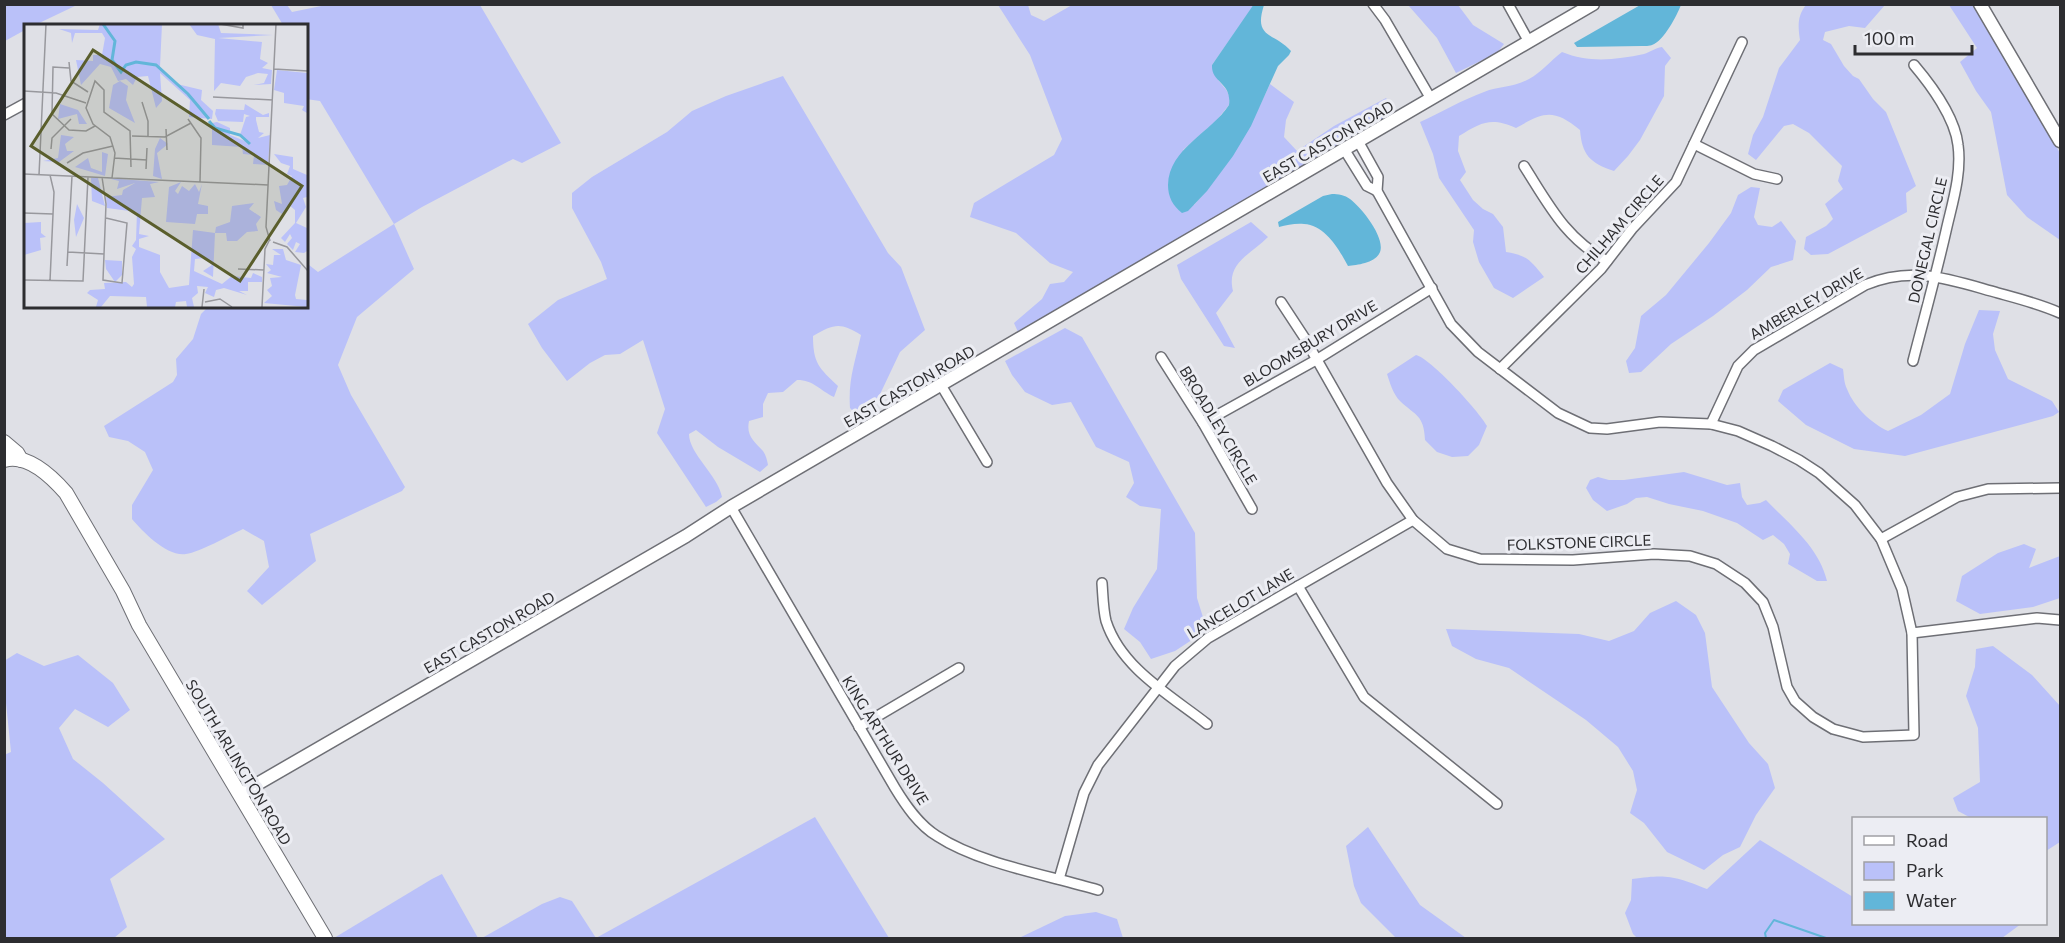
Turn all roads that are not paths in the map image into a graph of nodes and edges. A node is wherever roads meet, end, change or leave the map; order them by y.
1 (1373, 4) edge
2 (1508, 4) edge
3 (1593, 4) edge
4 (1980, 4) edge
5 (1529, 42) junction
6 (1742, 42) dead end
7 (1914, 65) dead end
8 (1431, 99) junction
9 (24, 103) edge
10 (4, 115) edge
11 (1358, 141) junction
12 (2061, 141) edge
13 (1694, 144) junction
14 (1344, 149) junction
15 (1524, 166) dead end
16 (1777, 179) dead end
17 (1377, 191) junction
18 (1607, 261) junction
19 (1935, 275) junction
20 (1432, 288) junction
21 (1281, 302) dead end
22 (2061, 314) edge
23 (1161, 357) dead end
24 (1316, 360) junction
25 (1913, 361) dead end
26 (1500, 369) junction
27 (941, 385) junction
28 (1203, 423) junction
29 (1711, 424) junction
30 (4, 442) edge
31 (10, 458) edge
32 (987, 462) dead end
33 (2061, 488) edge
34 (731, 507) junction
35 (1252, 509) dead end
36 (1413, 520) junction
37 (1881, 540) junction
38 (1102, 583) dead end
39 (1298, 586) junction
40 (2061, 620) edge
41 (1912, 633) junction
42 (959, 668) dead end
43 (1158, 686) junction
44 (1207, 724) dead end
45 (859, 727) junction
46 (240, 794) junction
47 (1497, 804) dead end
48 (1059, 879) junction
49 (1098, 890) dead end
50 (325, 939) edge

1 - 8 street
2 - 5 street
3 - 5 street, EAST CASTON ROAD
4 - 12 street
5 - 8 street, EAST CASTON ROAD
6 - 13 street, CHILHAM CIRCLE
7 - 19 street, DONEGAL CIRCLE
8 - 11 street, EAST CASTON ROAD
9 - 10 street
11 - 14 street, EAST CASTON ROAD
11 - 17 street
13 - 16 street
13 - 18 street, CHILHAM CIRCLE
14 - 17 street
14 - 27 street, EAST CASTON ROAD
15 - 18 street
17 - 20 street
18 - 26 street, CHILHAM CIRCLE
19 - 22 street, AMBERLEY DRIVE
19 - 25 street, DONEGAL CIRCLE
19 - 29 street, AMBERLEY DRIVE
20 - 24 street, BLOOMSBURY DRIVE
20 - 26 street
21 - 24 street, FOLKSTONE CIRCLE
23 - 28 street, BROADLEY CIRCLE
24 - 28 street, BLOOMSBURY DRIVE
24 - 36 street, FOLKSTONE CIRCLE
26 - 29 street
27 - 32 street
27 - 34 street, EAST CASTON ROAD
28 - 35 street, BROADLEY CIRCLE
29 - 37 street
30 - 31 main road, SOUTH ARLINGTON ROAD
31 - 46 main road, SOUTH ARLINGTON ROAD
33 - 37 street
34 - 45 street, KING ARTHUR DRIVE
34 - 46 street, EAST CASTON ROAD
36 - 39 street, LANCELOT LANE
36 - 41 street, FOLKSTONE CIRCLE
37 - 41 street
38 - 43 street
39 - 43 street, LANCELOT LANE
39 - 47 street
40 - 41 street
42 - 45 street
43 - 44 street
43 - 48 street, LANCELOT LANE
45 - 48 street, KING ARTHUR DRIVE
46 - 50 main road, SOUTH ARLINGTON ROAD
48 - 49 street, KING ARTHUR DRIVE

